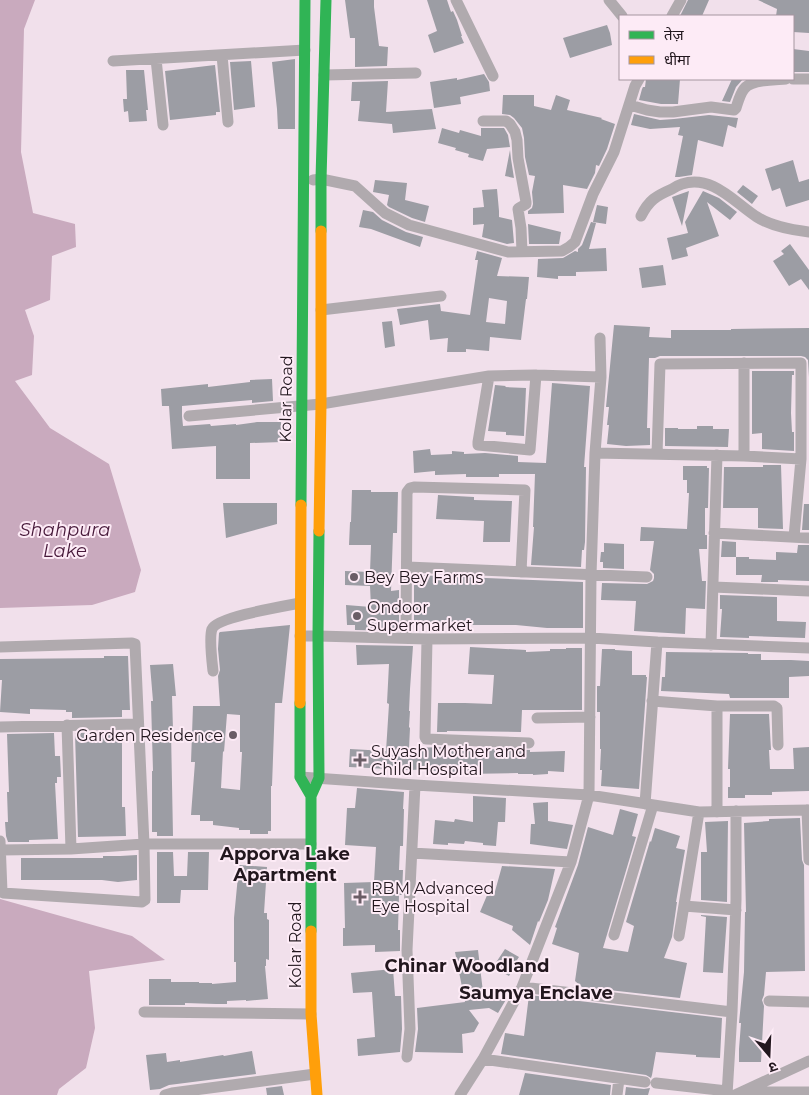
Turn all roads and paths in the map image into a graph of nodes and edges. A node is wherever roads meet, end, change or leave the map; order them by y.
1 (305, 0) edge
2 (326, 0) edge
3 (456, 0) edge
4 (609, 0) edge
5 (681, 0) edge
6 (621, 15) edge
7 (673, 15) edge
8 (305, 50) junction
9 (222, 55) junction
10 (156, 58) junction
11 (113, 61) dead end
12 (416, 73) dead end
13 (324, 75) junction
14 (493, 76) dead end
15 (794, 79) edge
16 (809, 79) edge
17 (766, 80) edge
18 (636, 81) edge
19 (630, 105) junction
20 (483, 121) dead end
21 (228, 122) dead end
22 (163, 126) dead end
23 (321, 179) junction
24 (305, 180) junction
25 (641, 216) dead end
26 (809, 232) edge
27 (522, 252) junction
28 (441, 296) dead end
29 (321, 310) junction
30 (600, 338) dead end
31 (744, 363) junction
32 (536, 375) junction
33 (489, 376) junction
34 (601, 377) junction
35 (321, 404) junction
36 (303, 405) junction
37 (189, 416) dead end
38 (595, 453) junction
39 (657, 454) junction
40 (717, 456) junction
41 (744, 456) junction
42 (801, 459) junction
43 (714, 533) junction
44 (794, 537) junction
45 (809, 538) edge
46 (407, 567) junction
47 (521, 572) junction
48 (591, 575) junction
49 (647, 577) dead end
50 (712, 587) junction
51 (809, 590) edge
52 (300, 603) junction
53 (300, 636) junction
54 (318, 636) junction
55 (406, 638) junction
56 (591, 638) junction
57 (428, 639) junction
58 (657, 642) junction
59 (711, 644) junction
60 (0, 647) edge
61 (809, 648) edge
62 (213, 672) dead end
63 (652, 701) junction
64 (717, 706) junction
65 (590, 717) junction
66 (537, 718) dead end
67 (138, 724) junction
68 (67, 725) junction
69 (0, 727) edge
70 (529, 743) dead end
71 (778, 745) dead end
72 (300, 777) junction
73 (319, 778) junction
74 (415, 785) junction
75 (589, 795) junction
76 (311, 796) junction
77 (649, 804) junction
78 (808, 810) edge
79 (736, 811) junction
80 (698, 812) junction
81 (717, 812) junction
82 (0, 841) edge
83 (144, 844) junction
84 (311, 844) junction
85 (71, 849) junction
86 (1, 850) edge
87 (412, 853) junction
88 (809, 860) edge
89 (571, 862) junction
90 (684, 906) junction
91 (736, 910) junction
92 (614, 935) dead end
93 (680, 936) dead end
94 (522, 987) junction
95 (769, 1001) dead end
96 (809, 1002) edge
97 (144, 1012) dead end
98 (732, 1012) junction
99 (311, 1014) junction
100 (407, 1057) dead end
101 (483, 1058) junction
102 (809, 1061) edge
103 (315, 1074) junction
104 (620, 1079) junction
105 (809, 1092) edge
106 (733, 1093) edge
107 (785, 1093) edge
108 (166, 1095) edge
109 (317, 1095) edge
110 (460, 1095) edge
111 (617, 1095) edge

1 - 8 main road, Kolar Road
2 - 13 main road, Kolar Road
3 - 14 street
4 - 6 street
5 - 7 street
8 - 9 street
8 - 24 main road, Kolar Road
9 - 10 street
9 - 21 street
10 - 11 street
10 - 22 street
12 - 13 street
13 - 23 main road, Kolar Road
15 - 16 street
17 - 19 street
18 - 19 street
19 - 27 street
20 - 27 street
23 - 24 street
23 - 27 street
23 - 29 main road, Kolar Road
24 - 36 main road, Kolar Road
25 - 26 street
28 - 29 street
29 - 35 main road, Kolar Road
30 - 34 street
31 - 39 street
31 - 41 street
31 - 42 street
32 - 33 street
32 - 33 street
32 - 34 street
33 - 35 street
34 - 38 street
35 - 36 street
35 - 54 main road, Kolar Road
36 - 37 street
36 - 52 main road, Kolar Road
38 - 39 street
38 - 48 street
39 - 40 street
40 - 41 street
40 - 43 street
41 - 42 street
42 - 44 street
43 - 44 street
43 - 50 street
44 - 45 street
46 - 47 street
46 - 47 street
46 - 55 street
47 - 48 street
48 - 49 street
48 - 56 street
50 - 51 street
50 - 59 street
52 - 53 main road, Kolar Road
52 - 62 street
53 - 54 street
53 - 72 main road, Kolar Road
54 - 55 street
54 - 73 main road, Kolar Road
55 - 57 street
56 - 57 street
56 - 58 street
56 - 65 street
57 - 70 street
58 - 59 street
58 - 63 street
59 - 61 street
60 - 67 street
63 - 64 street
63 - 77 street
64 - 71 street
64 - 81 street
65 - 66 street
65 - 75 street
67 - 68 street
67 - 83 street
68 - 69 street
68 - 85 street
72 - 73 street
72 - 76 main road
73 - 74 street
73 - 76 main road, Kolar Road
74 - 75 street
74 - 87 street
75 - 77 street
75 - 89 street
76 - 84 main road, Kolar Road
77 - 80 street
77 - 92 street
78 - 79 street
78 - 88 street
79 - 81 street
79 - 91 street
80 - 81 street
80 - 90 street
82 - 86 street
83 - 84 street
83 - 85 street
83 - 86 street
84 - 99 main road, Kolar Road
85 - 86 street
87 - 89 street
87 - 100 street
89 - 94 street
90 - 91 street
90 - 93 street
91 - 98 street
94 - 98 street
94 - 101 street
95 - 96 street
97 - 99 street
98 - 106 street
99 - 103 main road, Kolar Road
101 - 104 street
101 - 110 street
102 - 106 street
103 - 108 street
103 - 109 main road, Kolar Road
104 - 106 street
104 - 111 street
105 - 107 street
106 - 107 street

